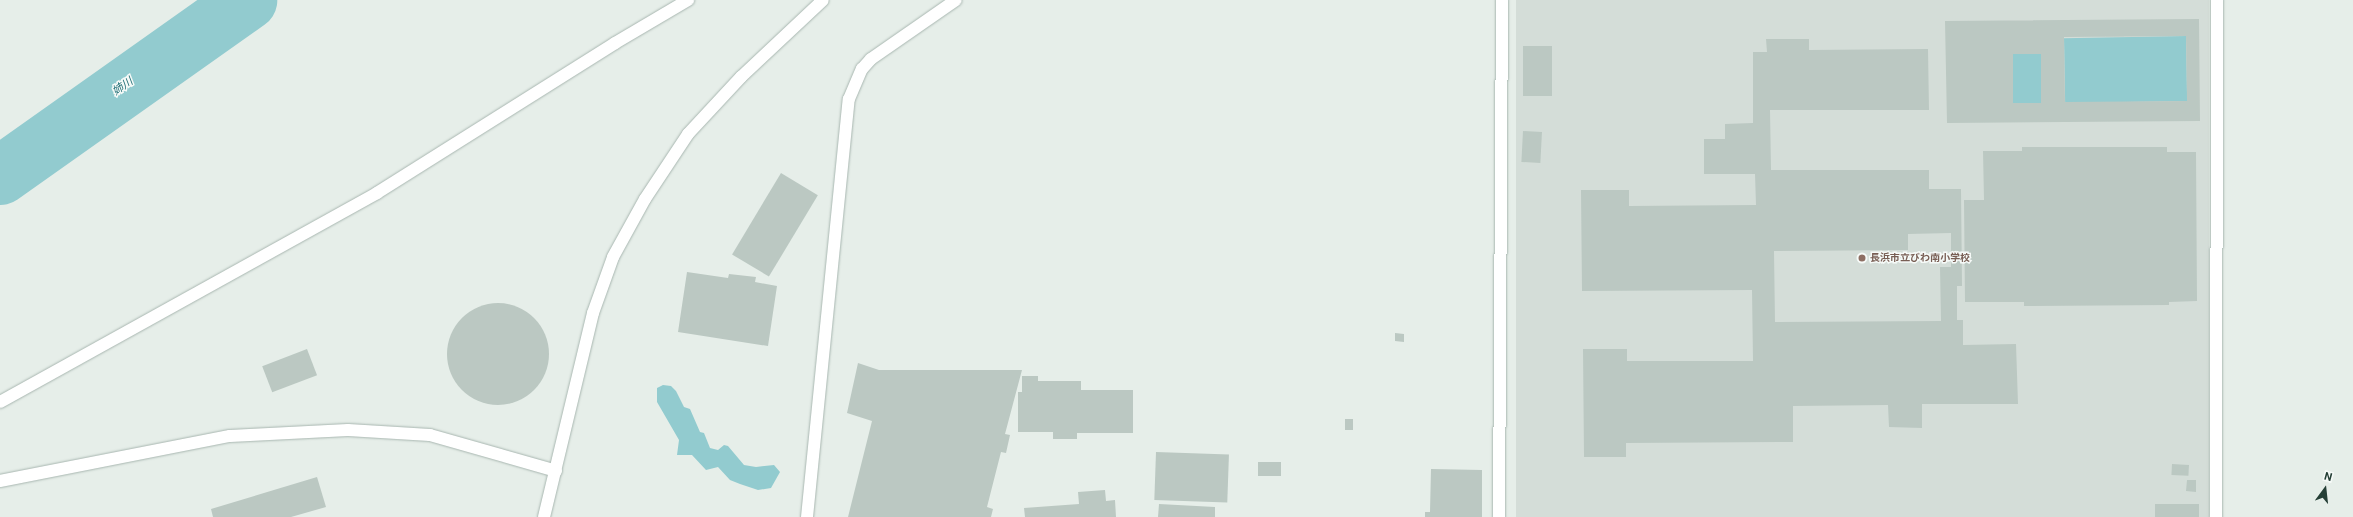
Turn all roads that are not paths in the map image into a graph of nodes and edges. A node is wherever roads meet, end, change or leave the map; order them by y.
1 (688, 0) edge
2 (823, 0) edge
3 (956, 0) edge
4 (1502, 0) edge
5 (2217, 0) edge
6 (0, 402) edge
7 (556, 471) junction
8 (0, 481) edge
9 (544, 517) edge
10 (807, 517) edge
11 (1499, 517) edge
12 (2216, 517) edge

1 - 6 street
2 - 7 street
3 - 10 street
4 - 11 street
5 - 12 street
7 - 8 street
7 - 9 street

